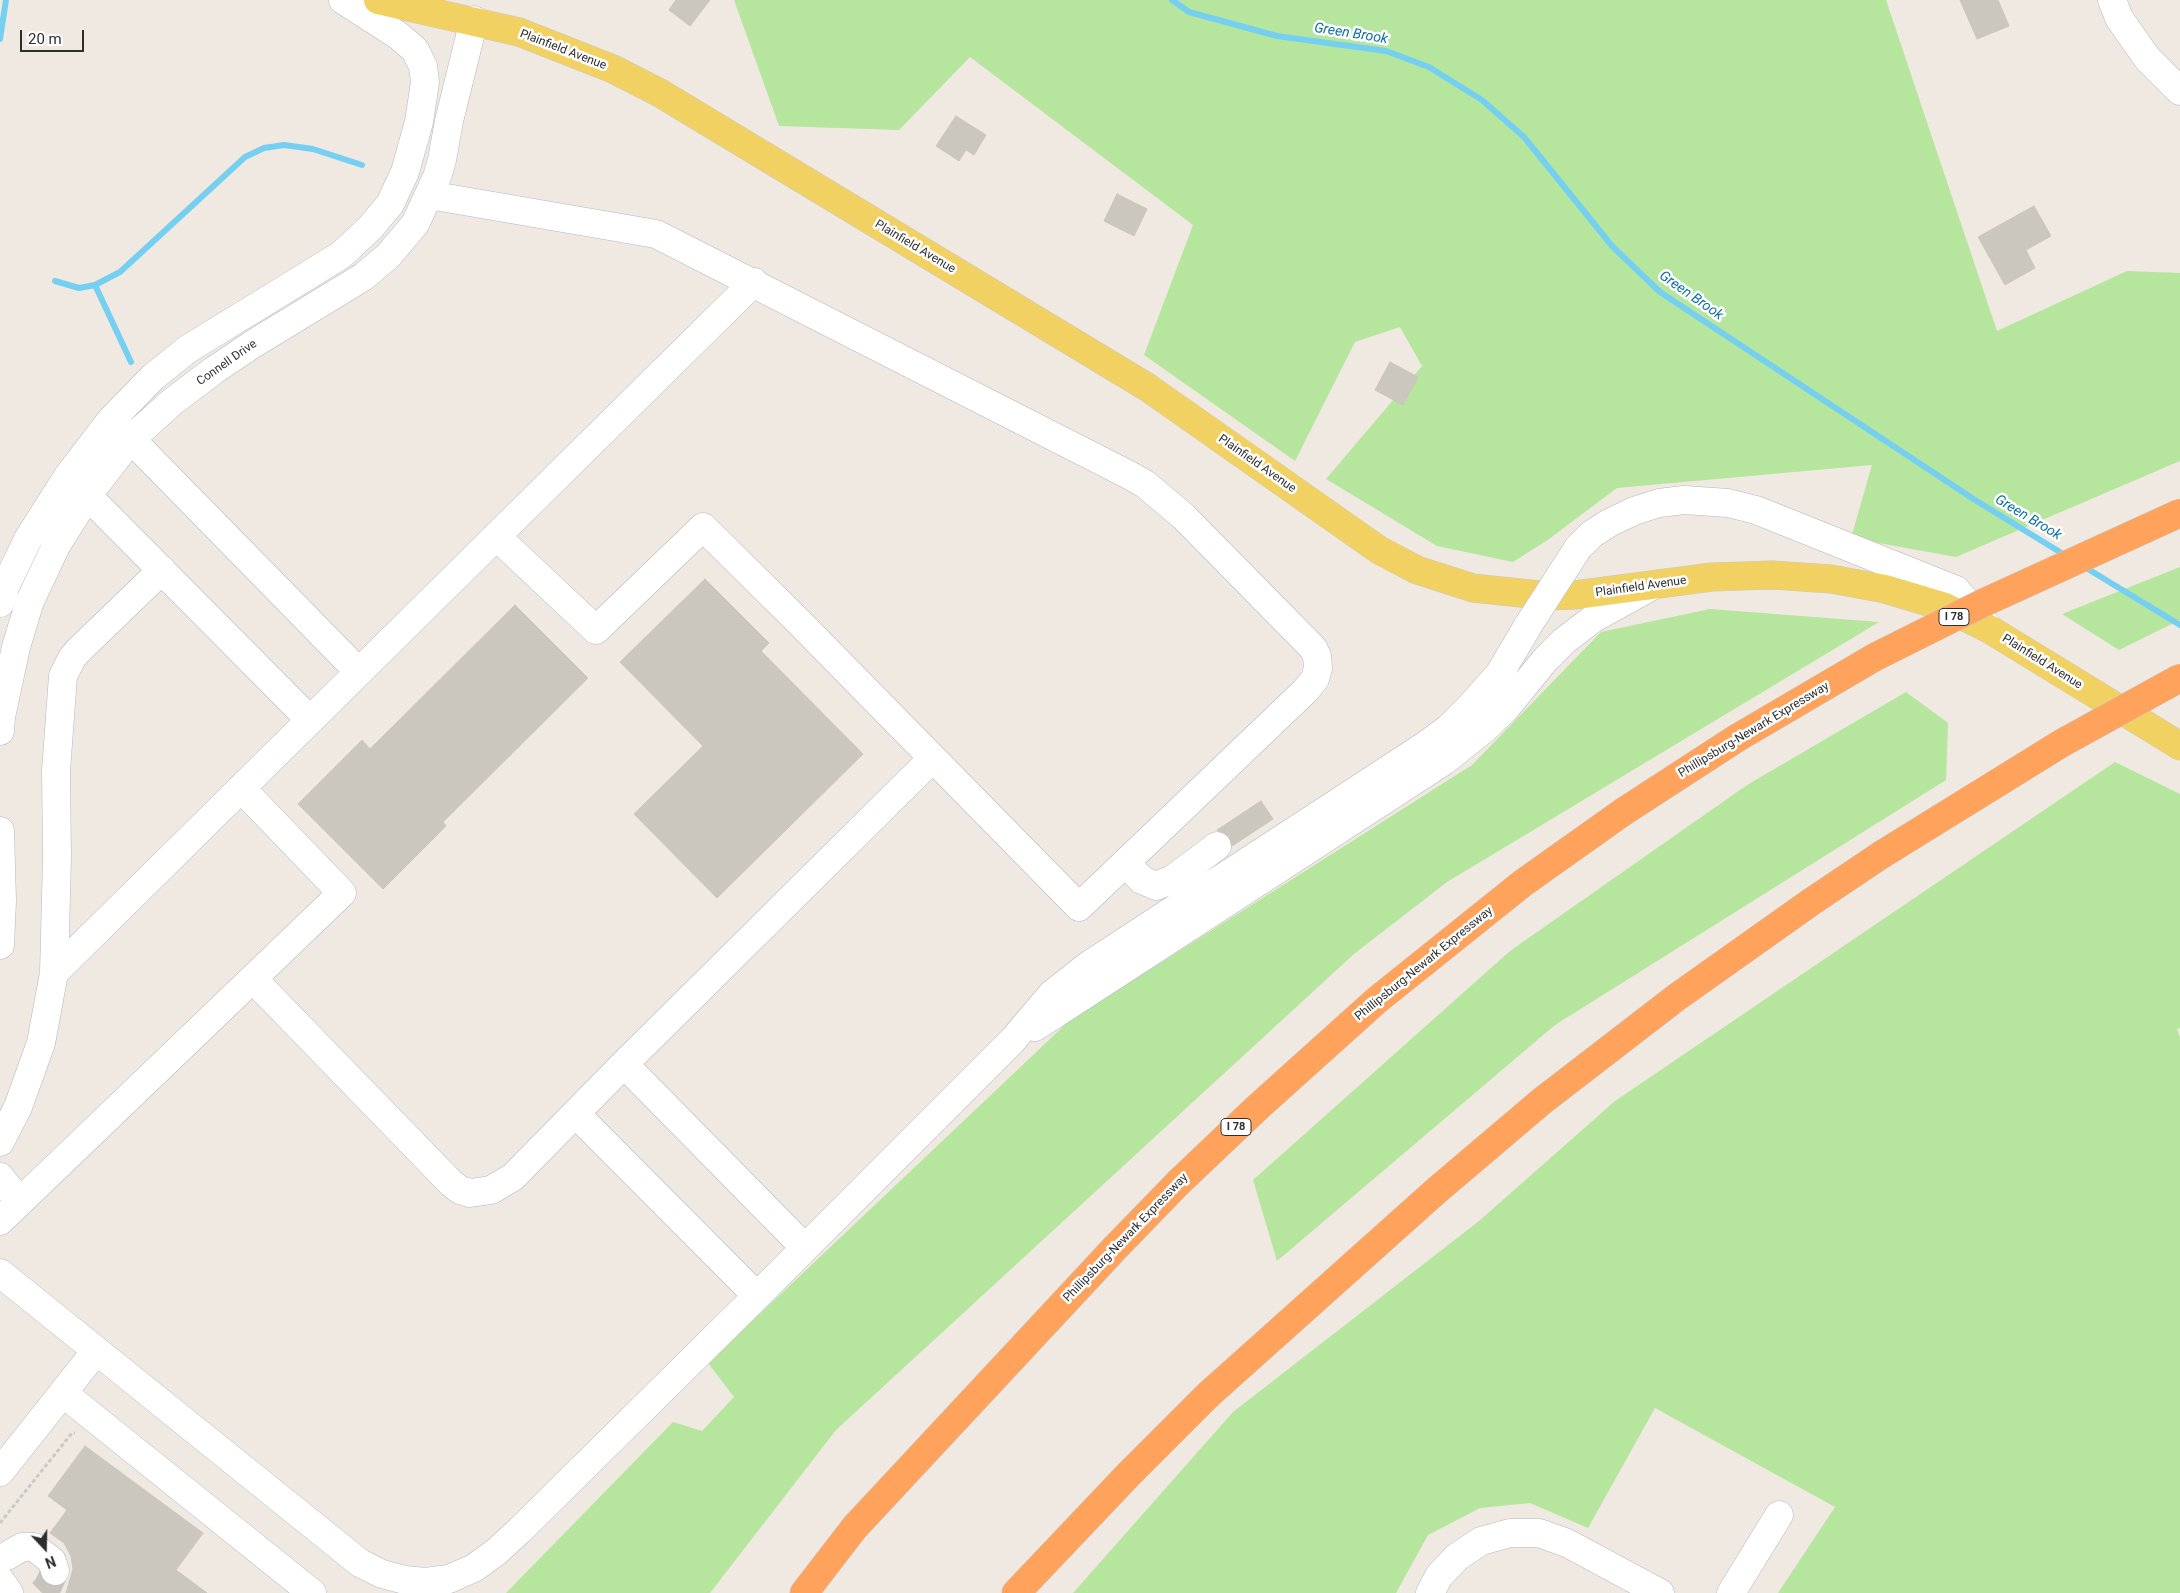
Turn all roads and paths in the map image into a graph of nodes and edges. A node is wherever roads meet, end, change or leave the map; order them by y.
1 (343, 0) edge
2 (378, 0) edge
3 (2112, 0) edge
4 (474, 20) junction
5 (2180, 91) edge
6 (429, 195) junction
7 (754, 282) junction
8 (111, 420) junction
9 (130, 440) junction
10 (68, 476) junction
11 (88, 495) junction
12 (2180, 513) edge
13 (496, 536) junction
14 (162, 570) junction
15 (1652, 586) junction
16 (0, 603) edge
17 (1989, 629) junction
18 (359, 672) junction
19 (2180, 678) edge
20 (310, 720) junction
21 (0, 731) edge
22 (2180, 746) edge
23 (932, 759) junction
24 (241, 788) junction
25 (0, 831) edge
26 (1217, 846) dead end
27 (1125, 863) junction
28 (0, 945) edge
29 (54, 973) junction
30 (253, 978) junction
31 (1012, 1041) junction
32 (624, 1064) junction
33 (576, 1114) junction
34 (0, 1142) edge
35 (0, 1177) edge
36 (20, 1202) junction
37 (0, 1221) edge
38 (805, 1248) junction
39 (0, 1273) edge
40 (757, 1296) junction
41 (96, 1351) junction
42 (63, 1393) junction
43 (80, 1432) dead end
44 (0, 1472) edge
45 (1779, 1515) dead end
46 (0, 1523) edge
47 (2, 1564) edge
48 (55, 1571) dead end
49 (441, 1586) edge
50 (9, 1593) edge
51 (312, 1593) edge
52 (804, 1593) edge
53 (1016, 1593) edge
54 (1430, 1593) edge
55 (1660, 1593) edge
56 (1731, 1593) edge

1 - 8 street
2 - 4 main road, Plainfield Avenue
3 - 5 street
4 - 6 street, Connell Drive
4 - 15 main road, Plainfield Avenue
6 - 7 street
6 - 9 street, Connell Drive
7 - 13 street
7 - 27 street
8 - 9 street
8 - 10 street
9 - 11 street, Connell Drive
9 - 18 street
10 - 11 street
10 - 16 street
11 - 14 street
11 - 21 street, Connell Drive
12 - 52 highway, Phillipsburg-Newark Expressway / I 78, bridge
13 - 18 street
13 - 23 street
14 - 20 street
14 - 29 street
15 - 17 main road, Plainfield Avenue
15 - 31 street
17 - 22 main road, Plainfield Avenue
17 - 31 street, bridge
18 - 20 street
19 - 53 highway, bridge
20 - 24 street
23 - 27 street
23 - 32 street
24 - 29 street
24 - 30 street
25 - 28 street
26 - 27 street
29 - 34 street
30 - 33 street
30 - 36 street
31 - 38 street
32 - 33 street
32 - 38 street
33 - 40 street
35 - 36 street
36 - 37 street
38 - 40 street
39 - 41 street
40 - 49 street
41 - 42 street
41 - 49 street
42 - 44 street
42 - 51 street
43 - 46 path
45 - 56 street
47 - 48 street
47 - 50 street
54 - 55 street

